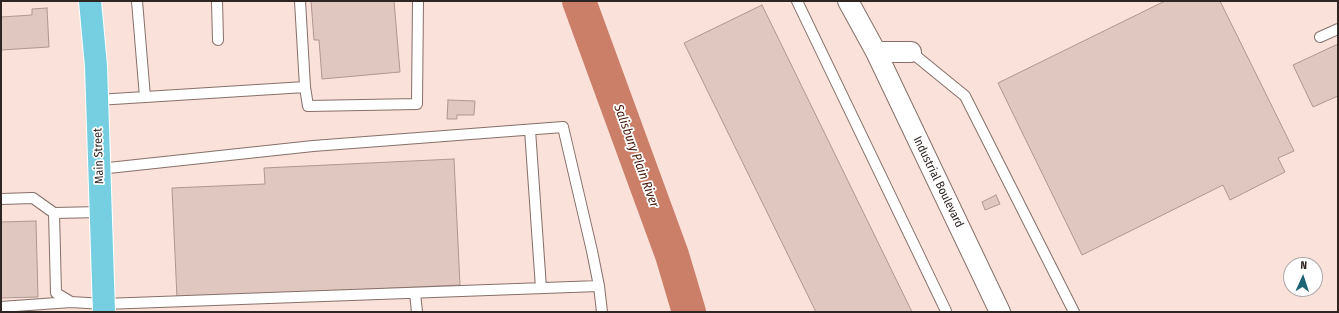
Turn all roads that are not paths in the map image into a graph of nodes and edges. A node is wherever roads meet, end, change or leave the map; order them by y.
1 (90, 1) edge
2 (137, 1) edge
3 (217, 1) edge
4 (300, 1) edge
5 (418, 1) edge
6 (797, 1) edge
7 (848, 1) edge
8 (1338, 29) edge
9 (1320, 37) dead end
10 (218, 40) dead end
11 (876, 52) junction
12 (911, 52) joint
13 (305, 87) junction
14 (145, 97) junction
15 (97, 100) junction
16 (530, 130) junction
17 (99, 169) junction
18 (1, 199) edge
19 (101, 212) junction
20 (54, 213) junction
21 (599, 286) junction
22 (541, 288) junction
23 (415, 293) junction
24 (71, 302) junction
25 (1, 307) edge
26 (104, 308) edge
27 (946, 311) edge
28 (417, 312) edge
29 (602, 312) edge
30 (1000, 312) edge
31 (1074, 312) edge

1 - 15 main road, Main Street
2 - 14 lane
3 - 10 lane
4 - 13 lane
5 - 13 lane
6 - 27 lane
7 - 11 street, Industrial Boulevard
8 - 9 lane
11 - 12 street
11 - 30 street, Industrial Boulevard
12 - 31 lane
13 - 14 lane
14 - 15 lane
15 - 17 main road, Main Street
16 - 17 lane
16 - 21 lane
16 - 22 lane
17 - 19 main road, Main Street
18 - 20 lane
19 - 20 lane
19 - 26 main road, Main Street
20 - 24 lane
21 - 22 lane
21 - 29 lane
22 - 23 lane
23 - 26 lane
23 - 28 lane
24 - 25 lane
24 - 26 lane

